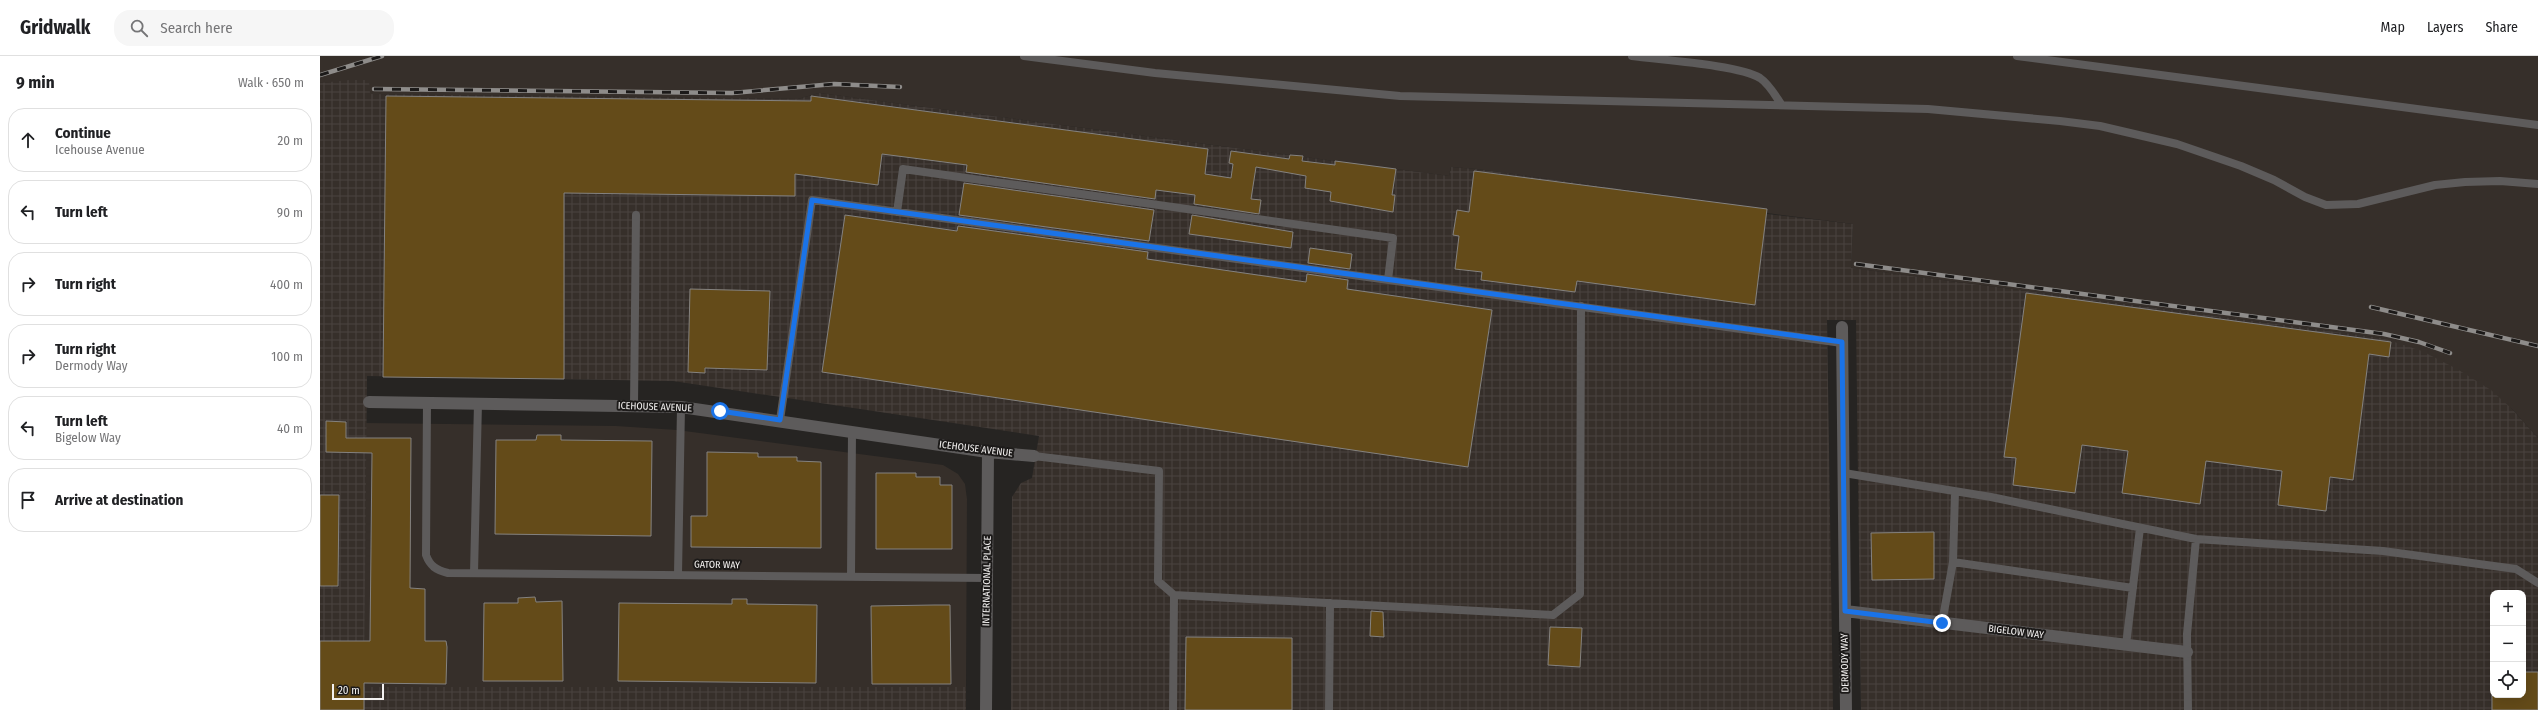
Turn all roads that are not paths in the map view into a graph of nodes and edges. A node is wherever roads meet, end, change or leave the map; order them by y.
1 (1024, 56) edge
2 (1632, 56) edge
3 (2017, 56) edge
4 (1781, 104) junction
5 (2538, 125) edge
6 (2538, 184) edge
7 (897, 212) junction
8 (636, 215) dead end
9 (1388, 280) junction
10 (1581, 306) junction
11 (1842, 327) dead end
12 (1842, 342) junction
13 (369, 402) dead end
14 (427, 402) junction
15 (478, 403) junction
16 (634, 405) junction
17 (681, 407) junction
18 (780, 420) junction
19 (852, 431) junction
20 (988, 452) junction
21 (1034, 456) joint
22 (1844, 473) junction
23 (1955, 492) junction
24 (2140, 528) junction
25 (2196, 539) junction
26 (1953, 562) junction
27 (474, 573) junction
28 (678, 574) junction
29 (851, 577) junction
30 (987, 578) junction
31 (2538, 583) edge
32 (2133, 588) junction
33 (1174, 595) junction
34 (1330, 603) junction
35 (1845, 611) junction
36 (1942, 623) junction
37 (2126, 645) junction
38 (2187, 652) junction
39 (986, 710) edge
40 (1173, 710) edge
41 (1329, 710) edge
42 (1846, 710) edge
43 (2188, 710) edge

1 - 4 lane
2 - 4 lane
3 - 5 lane
4 - 6 lane
7 - 9 lane
7 - 9 lane
7 - 18 lane
8 - 16 lane
9 - 10 lane
10 - 12 lane
10 - 34 lane
11 - 12 street, DERMODY WAY
12 - 22 street, DERMODY WAY
13 - 14 street, ICEHOUSE AVENUE
14 - 15 street, ICEHOUSE AVENUE
14 - 27 lane, GATOR WAY
15 - 16 street, ICEHOUSE AVENUE
15 - 27 lane
16 - 17 street, ICEHOUSE AVENUE
17 - 18 street, ICEHOUSE AVENUE
17 - 28 lane
18 - 19 street, ICEHOUSE AVENUE
19 - 20 street, ICEHOUSE AVENUE
19 - 29 lane
20 - 21 street, ICEHOUSE AVENUE
20 - 30 street, INTERNATIONAL PLACE
21 - 33 lane
22 - 23 lane
22 - 35 street, DERMODY WAY
23 - 24 lane
23 - 26 lane
24 - 25 lane
24 - 32 lane
25 - 31 lane
25 - 38 lane
26 - 32 lane
26 - 36 lane
27 - 28 lane, GATOR WAY
28 - 29 lane, GATOR WAY
29 - 30 lane, GATOR WAY
30 - 39 street, INTERNATIONAL PLACE
32 - 37 lane
33 - 34 lane
33 - 40 lane
34 - 41 lane
35 - 36 street, BIGELOW WAY
35 - 42 street, DERMODY WAY
36 - 37 street, BIGELOW WAY
37 - 38 street, BIGELOW WAY
38 - 43 lane

